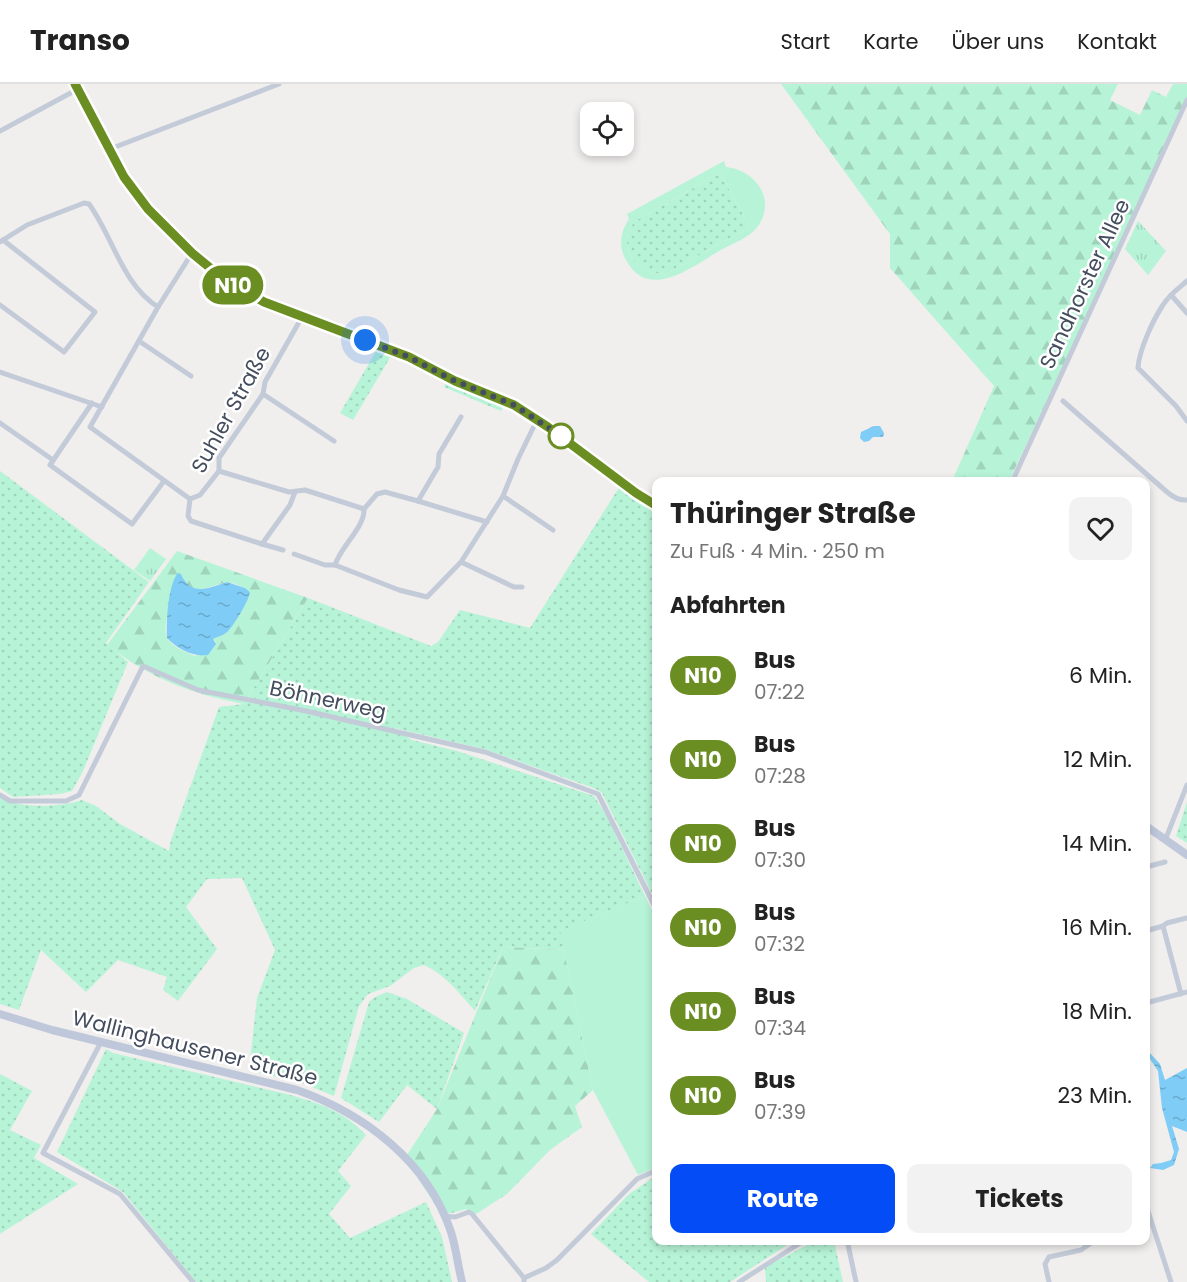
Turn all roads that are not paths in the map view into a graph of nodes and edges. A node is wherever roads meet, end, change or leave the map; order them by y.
1 (279, 84) edge
2 (77, 86) edge
3 (1187, 100) edge
4 (0, 122) edge
5 (2, 129) edge
6 (110, 149) junction
7 (2, 241) edge
8 (192, 253) junction
9 (1187, 281) edge
10 (1171, 295) junction
11 (0, 305) edge
12 (158, 307) junction
13 (1187, 313) edge
14 (302, 316) junction
15 (139, 341) junction
16 (0, 372) edge
17 (191, 376) dead end
18 (263, 394) junction
19 (1063, 401) dead end
20 (92, 403) junction
21 (102, 407) junction
22 (461, 417) dead end
23 (537, 420) junction
24 (1187, 421) edge
25 (81, 422) junction
26 (0, 423) edge
27 (90, 428) junction
28 (334, 441) dead end
29 (53, 460) junction
30 (219, 471) junction
31 (1014, 477) edge
32 (1150, 477) edge
33 (1150, 477) edge
34 (164, 481) junction
35 (295, 492) junction
36 (503, 496) junction
37 (190, 499) junction
38 (1187, 500) edge
39 (418, 501) junction
40 (652, 503) edge
41 (364, 509) junction
42 (487, 522) junction
43 (553, 530) dead end
44 (262, 544) junction
45 (283, 550) dead end
46 (294, 554) dead end
47 (461, 562) junction
48 (335, 565) junction
49 (522, 586) dead end
50 (1187, 785) edge
51 (0, 795) edge
52 (1150, 828) edge
53 (1166, 838) junction
54 (1187, 855) edge
55 (1165, 862) dead end
56 (1150, 866) edge
57 (652, 901) edge
58 (1187, 918) edge
59 (1163, 926) junction
60 (1150, 930) edge
61 (1184, 993) edge
62 (1150, 1002) edge
63 (0, 1014) edge
64 (101, 1042) junction
65 (652, 1172) edge
66 (444, 1216) junction
67 (1150, 1216) edge
68 (797, 1245) edge
69 (848, 1245) edge
70 (1088, 1245) edge
71 (524, 1280) edge
72 (193, 1282) edge
73 (462, 1282) edge
74 (739, 1282) edge
75 (856, 1282) edge
76 (1049, 1282) edge
77 (1172, 1282) edge

1 - 6 street
2 - 5 street
2 - 6 street
3 - 31 street, Sandhorster Allee
4 - 5 street
6 - 8 street
7 - 11 street
7 - 12 street
8 - 12 street
8 - 14 street
9 - 10 street
10 - 13 street
10 - 24 street
12 - 15 street
14 - 18 street, Suhler Straße
14 - 23 street
15 - 17 street
15 - 21 street
16 - 20 street
18 - 28 street
18 - 30 street, Suhler Straße
19 - 32 street
20 - 21 street
20 - 25 street
21 - 27 street
22 - 39 street
23 - 36 street
23 - 40 street
25 - 27 street
25 - 29 street
26 - 29 street
27 - 34 street
29 - 34 street
30 - 35 street
30 - 37 street, Suhler Straße
33 - 38 street
34 - 37 street
35 - 41 street
35 - 44 street
36 - 42 street
36 - 43 street
37 - 44 street, Suhler Straße
39 - 41 street
39 - 42 street
41 - 48 street
42 - 47 street
44 - 45 street
46 - 48 street
47 - 48 street
47 - 49 street
50 - 53 street
51 - 57 street, Böhnerweg
52 - 53 street
53 - 54 street
55 - 56 street
58 - 59 street
59 - 60 street
59 - 61 street
61 - 62 street
63 - 64 street, Wallinghausener Straße
64 - 66 street, Wallinghausener Straße
64 - 72 street
65 - 71 street
66 - 71 street
66 - 73 street, Wallinghausener Straße
67 - 77 street
68 - 74 street
69 - 75 street
70 - 76 street

